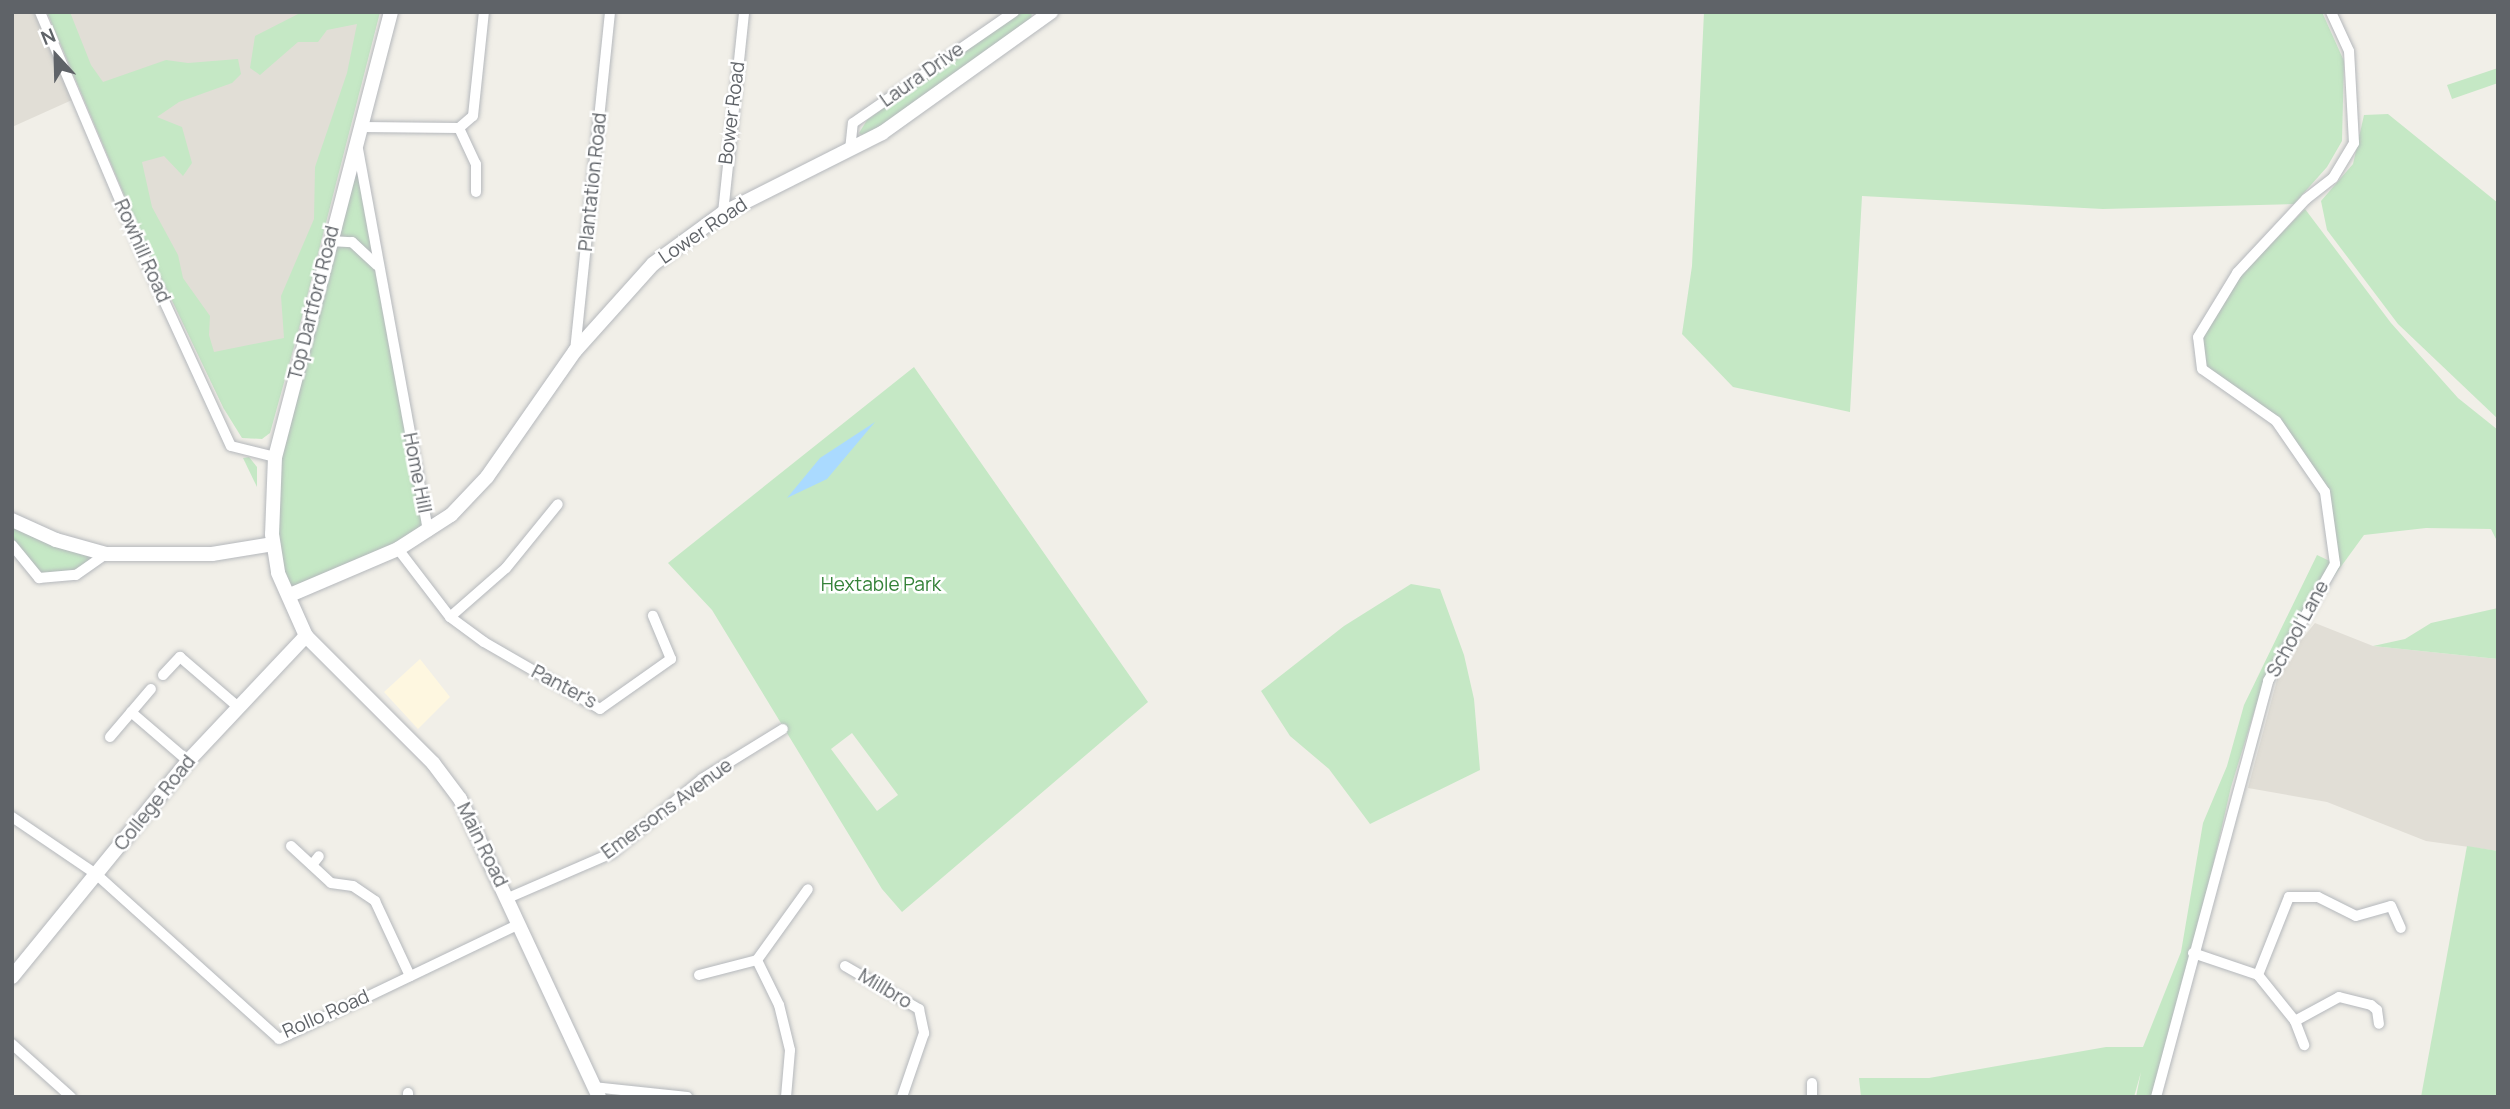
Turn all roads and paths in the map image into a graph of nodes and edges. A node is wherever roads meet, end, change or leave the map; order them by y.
1 (40, 12) edge
2 (391, 12) edge
3 (484, 12) edge
4 (610, 12) edge
5 (744, 12) edge
6 (1014, 12) edge
7 (2331, 12) edge
8 (1046, 14) edge
9 (459, 128) junction
10 (358, 134) junction
11 (850, 150) junction
12 (476, 192) dead end
13 (723, 213) junction
14 (330, 241) junction
15 (377, 265) junction
16 (575, 351) junction
17 (275, 457) junction
18 (558, 504) dead end
19 (12, 520) edge
20 (428, 532) junction
21 (273, 544) junction
22 (12, 545) edge
23 (398, 549) junction
24 (106, 554) junction
25 (290, 595) junction
26 (653, 616) dead end
27 (450, 617) junction
28 (306, 636) junction
29 (163, 675) dead end
30 (151, 689) dead end
31 (237, 706) junction
32 (131, 712) junction
33 (783, 729) dead end
34 (110, 737) dead end
35 (188, 761) junction
36 (12, 817) edge
37 (291, 846) dead end
38 (320, 856) dead end
39 (312, 865) junction
40 (96, 874) junction
41 (808, 888) dead end
42 (508, 898) junction
43 (519, 924) junction
44 (2401, 928) dead end
45 (2193, 953) junction
46 (757, 960) junction
47 (845, 965) dead end
48 (699, 975) dead end
49 (2258, 975) junction
50 (410, 976) junction
51 (12, 977) edge
52 (2295, 1021) junction
53 (2379, 1024) dead end
54 (12, 1044) edge
55 (2304, 1045) dead end
56 (1812, 1083) dead end
57 (596, 1092) edge
58 (71, 1097) edge
59 (687, 1097) edge
60 (786, 1097) edge
61 (902, 1097) edge
62 (1812, 1097) edge
63 (2156, 1097) edge

1 - 17 street, Rowhill Road
2 - 10 street, Top Dartford Road
3 - 9 street
4 - 16 street, Plantation Road
5 - 13 street, Bower Road
6 - 11 street, Laura Drive
7 - 45 street, School Lane
8 - 11 street, Lower Road
9 - 10 street
9 - 12 street
10 - 14 street, Top Dartford Road
10 - 15 street, Home Hill
11 - 13 street, Lower Road
13 - 16 street, Lower Road
14 - 15 street
14 - 17 street, Top Dartford Road
15 - 20 street, Home Hill
16 - 20 street, Lower Road
17 - 21 street, Top Dartford Road
18 - 27 street
19 - 24 street
20 - 23 street, Home Hill
21 - 24 street
21 - 25 street, Top Dartford Road
22 - 24 street
23 - 25 street, Home Hill
23 - 27 street, Panter's
25 - 28 street, Main Road
26 - 27 street, Panter's
28 - 31 street, College Road
28 - 42 street, Main Road
29 - 31 street
30 - 32 street
31 - 35 street, College Road
32 - 34 street
32 - 35 street
33 - 42 street, Emersons Avenue
35 - 40 street, College Road
36 - 40 street
37 - 39 street
38 - 39 street
39 - 50 street
40 - 50 street, Rollo Road
40 - 51 street, College Road
41 - 46 street
42 - 43 street, Main Road
43 - 50 street, Rollo Road
43 - 57 street, Main Road
44 - 49 street
45 - 49 street
45 - 63 street, School Lane
46 - 48 street
46 - 60 street
47 - 61 street, Millbro
49 - 52 street
52 - 53 street
52 - 55 street
54 - 58 street
56 - 62 street
57 - 59 street

